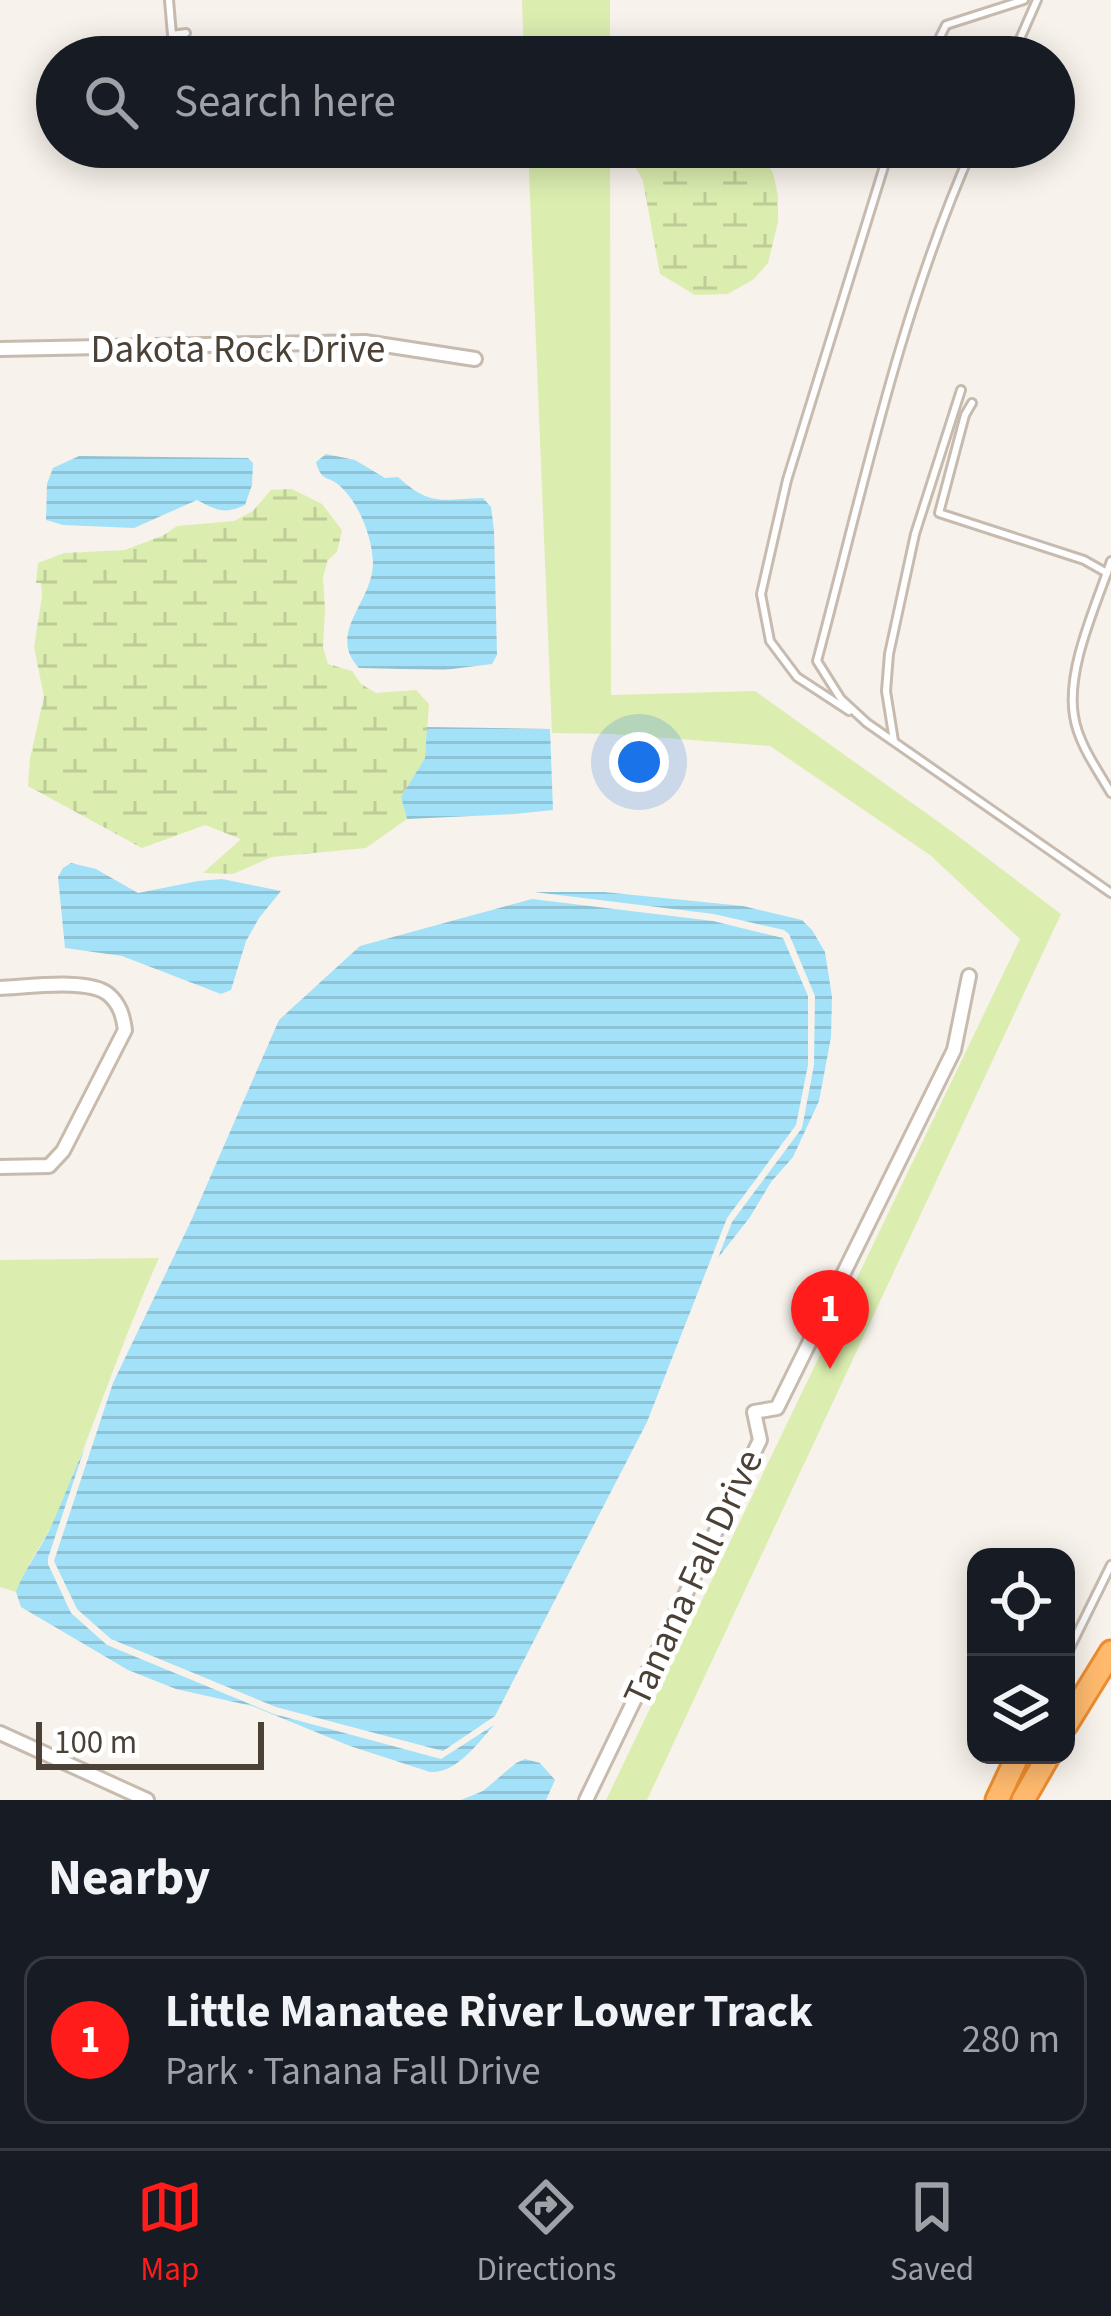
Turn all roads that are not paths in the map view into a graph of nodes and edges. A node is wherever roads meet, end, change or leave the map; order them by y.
1 (169, 0) edge
2 (1024, 0) edge
3 (1037, 0) edge
4 (186, 34) dead end
5 (941, 36) edge
6 (1021, 36) edge
7 (884, 168) edge
8 (963, 168) edge
9 (0, 349) edge
10 (475, 359) dead end
11 (961, 390) dead end
12 (972, 403) dead end
13 (1111, 561) edge
14 (1107, 573) junction
15 (867, 723) junction
16 (895, 742) junction
17 (1111, 793) edge
18 (1111, 893) edge
19 (969, 976) dead end
20 (0, 988) edge
21 (0, 1167) edge
22 (1111, 1565) edge
23 (1075, 1638) edge
24 (1111, 1652) edge
25 (1075, 1710) edge
26 (0, 1733) edge
27 (1014, 1764) edge
28 (1044, 1764) edge
29 (147, 1800) edge
30 (586, 1800) edge
31 (997, 1800) edge
32 (1023, 1800) edge

1 - 4 lane
2 - 5 lane
3 - 6 lane
7 - 15 lane
8 - 15 lane
9 - 10 street, Dakota Rock Drive
11 - 16 lane
12 - 14 lane
13 - 14 lane
14 - 17 lane
15 - 16 lane
16 - 18 lane
19 - 30 street, Tanana Fall Drive
20 - 21 street
22 - 23 lane
24 - 25 highway
26 - 29 street
27 - 31 highway
28 - 32 highway

